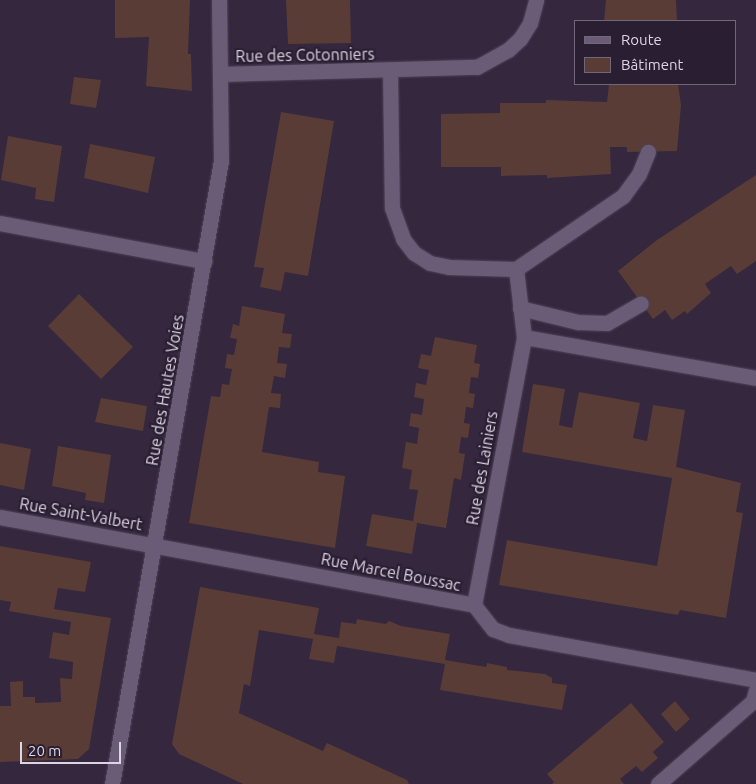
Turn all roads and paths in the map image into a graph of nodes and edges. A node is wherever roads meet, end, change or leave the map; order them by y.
1 (219, 0) edge
2 (536, 0) edge
3 (390, 71) junction
4 (220, 74) junction
5 (648, 152) dead end
6 (0, 223) edge
7 (204, 261) junction
8 (516, 269) junction
9 (641, 303) dead end
10 (520, 308) junction
11 (524, 337) junction
12 (756, 378) edge
13 (0, 518) edge
14 (156, 545) junction
15 (474, 605) junction
16 (756, 680) edge
17 (756, 690) edge
18 (112, 784) edge
19 (658, 784) edge

1 - 4 street, Rue des Hautes Voies
2 - 3 street, Rue des Cotonniers
3 - 4 street, Rue des Cotonniers
3 - 8 street, Rue des Cotonniers
4 - 7 street, Rue des Hautes Voies
5 - 8 street
6 - 7 street
7 - 14 street, Rue des Hautes Voies
8 - 10 street, Rue des Lainiers
9 - 10 street
10 - 11 street, Rue des Lainiers
11 - 12 street
11 - 15 street, Rue des Lainiers
13 - 14 street, Rue Saint-Valbert
14 - 15 street, Rue Marcel Boussac
14 - 18 street, Rue des Hautes Voies
15 - 16 street, Rue Marcel Boussac
17 - 19 street

